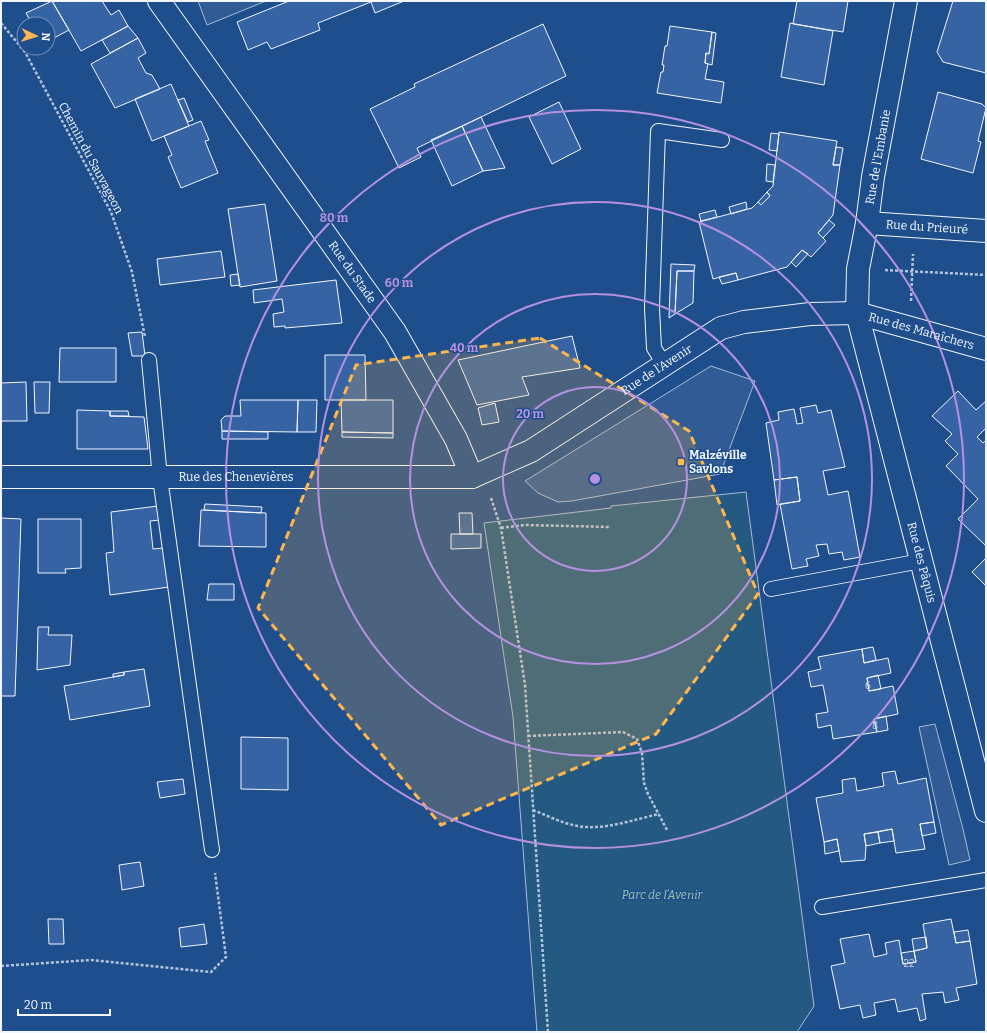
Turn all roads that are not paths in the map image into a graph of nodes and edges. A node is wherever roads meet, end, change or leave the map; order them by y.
1 (159, 1) edge
2 (906, 1) edge
3 (722, 140) dead end
4 (867, 223) junction
5 (986, 231) edge
6 (857, 313) junction
7 (986, 349) edge
8 (149, 360) road end
9 (664, 364) junction
10 (477, 475) junction
11 (1, 477) edge
12 (160, 478) junction
13 (921, 561) junction
14 (771, 589) dead end
15 (986, 812) edge
16 (212, 850) road end
17 (986, 880) edge
18 (822, 907) dead end

1 - 10 street, Rue du Stade
2 - 4 street, Rue de l'Embanie
3 - 9 lane
4 - 5 street, Rue du Prieuré
4 - 6 street, Rue de l'Embanie
6 - 7 street, Rue des Maraîchers
6 - 9 street, Rue de l'Avenir
6 - 13 street, Rue des Pâquis
8 - 12 lane
9 - 10 street, Rue de l'Avenir
10 - 12 street, Rue des Chenevières
11 - 12 street, Rue des Chenevières
12 - 16 lane
13 - 14 lane
13 - 15 street, Rue des Pâquis
17 - 18 lane

